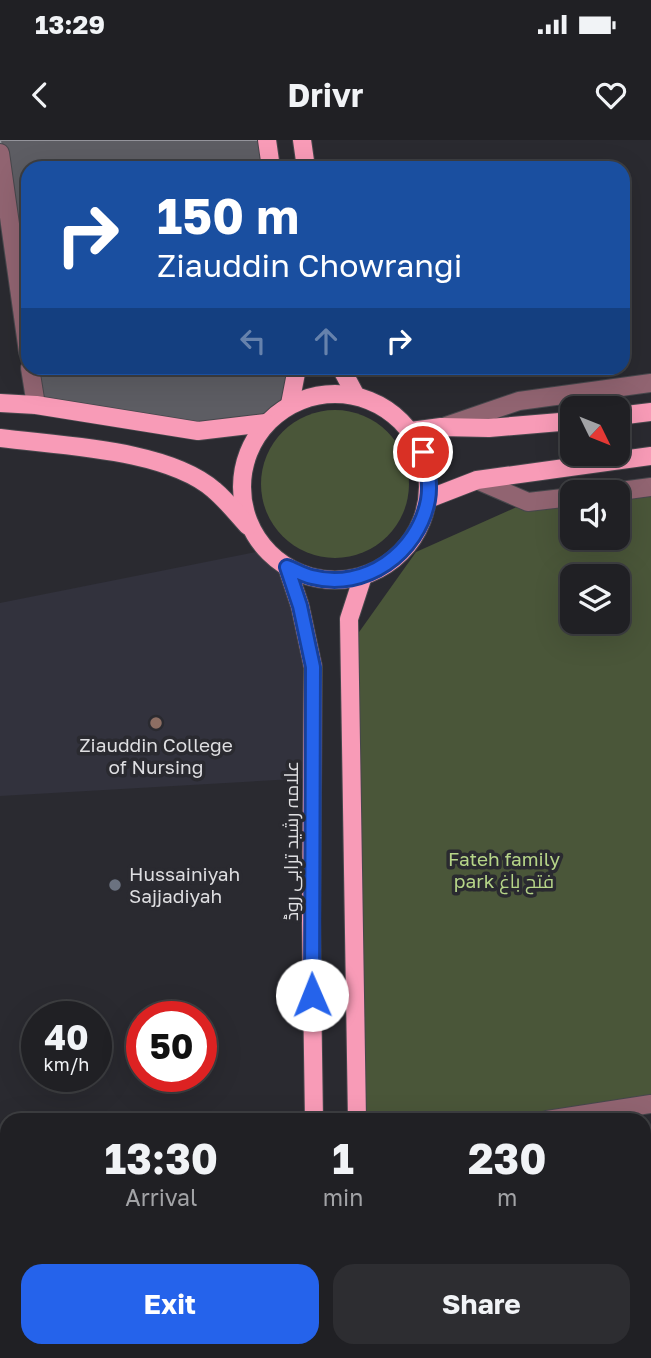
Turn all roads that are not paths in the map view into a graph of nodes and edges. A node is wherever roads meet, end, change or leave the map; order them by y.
1 (267, 140) edge
2 (302, 140) edge
3 (0, 153) edge
4 (270, 161) edge
5 (305, 161) edge
6 (21, 302) edge
7 (31, 375) edge
8 (296, 375) edge
9 (345, 375) edge
10 (651, 383) edge
11 (356, 396) junction
12 (0, 403) edge
13 (290, 404) junction
14 (36, 405) junction
15 (651, 412) edge
16 (630, 415) edge
17 (560, 422) edge
18 (267, 423) junction
19 (441, 427) junction
20 (411, 431) junction
21 (0, 438) edge
22 (651, 456) edge
23 (477, 480) junction
24 (651, 487) edge
25 (630, 490) edge
26 (560, 498) edge
27 (428, 499) junction
28 (250, 528) junction
29 (287, 567) junction
30 (363, 576) junction
31 (651, 1104) edge
32 (314, 1113) edge
33 (357, 1113) edge
34 (592, 1113) edge

1 - 4 main road
2 - 5 main road
3 - 6 street
7 - 14 street
8 - 13 main road
9 - 11 main road
10 - 19 street
11 - 13 main road
11 - 20 main road
12 - 14 main road
13 - 18 main road
14 - 18 main road
15 - 16 main road
17 - 19 main road
18 - 28 main road
19 - 20 main road
20 - 27 main road
21 - 28 main road
22 - 23 main road
23 - 26 street
23 - 27 main road
24 - 25 street
27 - 30 main road
28 - 29 main road
29 - 30 main road
29 - 32 main road, علامہ رشید ترابی روڈ
30 - 33 main road
31 - 34 street

